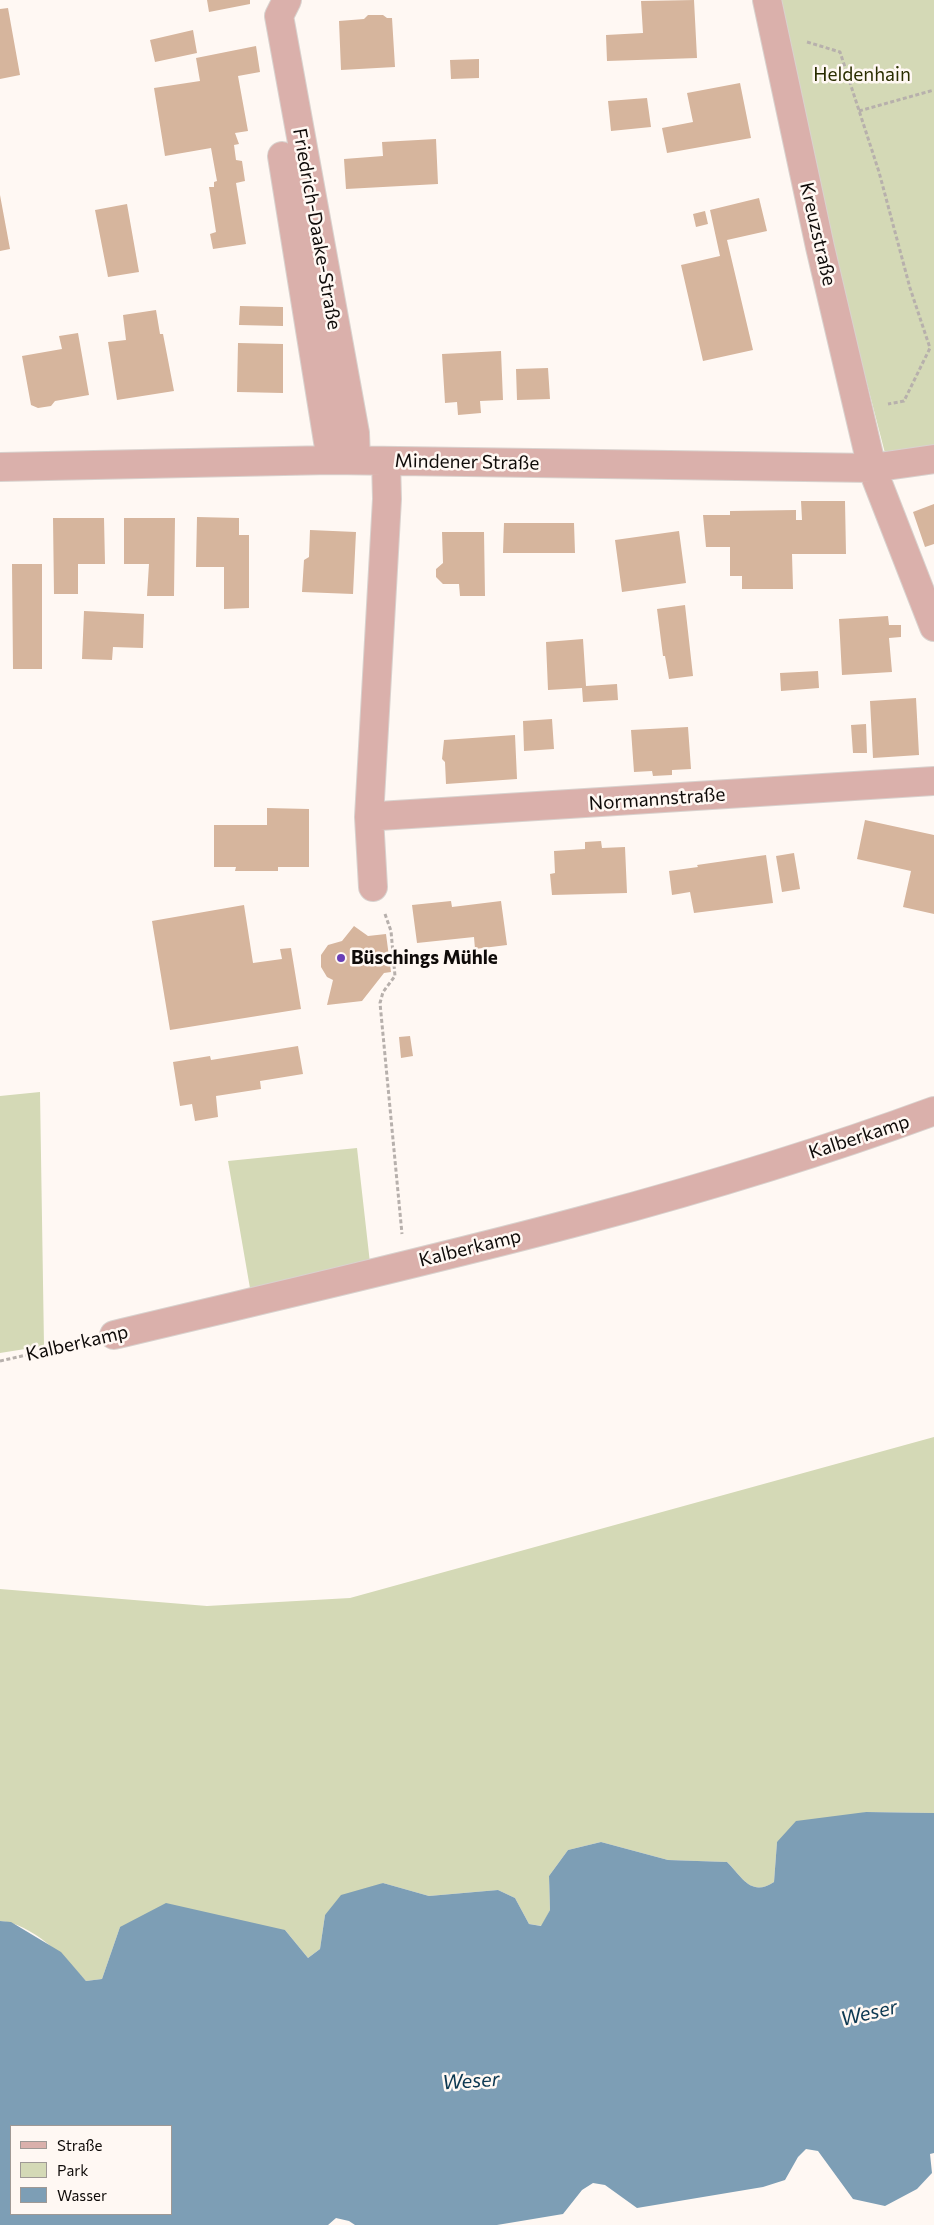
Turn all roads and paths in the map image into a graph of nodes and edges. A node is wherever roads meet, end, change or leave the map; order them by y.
1 (287, 0) edge
2 (767, 0) edge
3 (777, 50) junction
4 (934, 90) edge
5 (859, 111) junction
6 (282, 156) dead end
7 (858, 409) junction
8 (934, 459) edge
9 (343, 460) junction
10 (386, 461) junction
11 (0, 467) edge
12 (872, 468) junction
13 (934, 627) edge
14 (934, 781) edge
15 (379, 816) dead end
16 (373, 886) joint
17 (934, 1111) edge
18 (405, 1265) junction
19 (114, 1335) joint
20 (0, 1361) edge

1 - 9 street, Friedrich-Daake-Straße
2 - 3 street, Kreuzstraße
3 - 5 path
3 - 7 street, Kreuzstraße
4 - 5 path
5 - 7 path
6 - 9 street
7 - 12 street, Kreuzstraße
8 - 12 street, Mindener Straße
9 - 10 street, Mindener Straße
9 - 11 street, Mindener Straße
10 - 12 street, Mindener Straße
10 - 16 street
12 - 13 street, Kreuzstraße
14 - 15 street, Normannstraße
16 - 18 path
17 - 18 street, Kalberkamp
18 - 19 street, Kalberkamp
19 - 20 path, Kalberkamp

